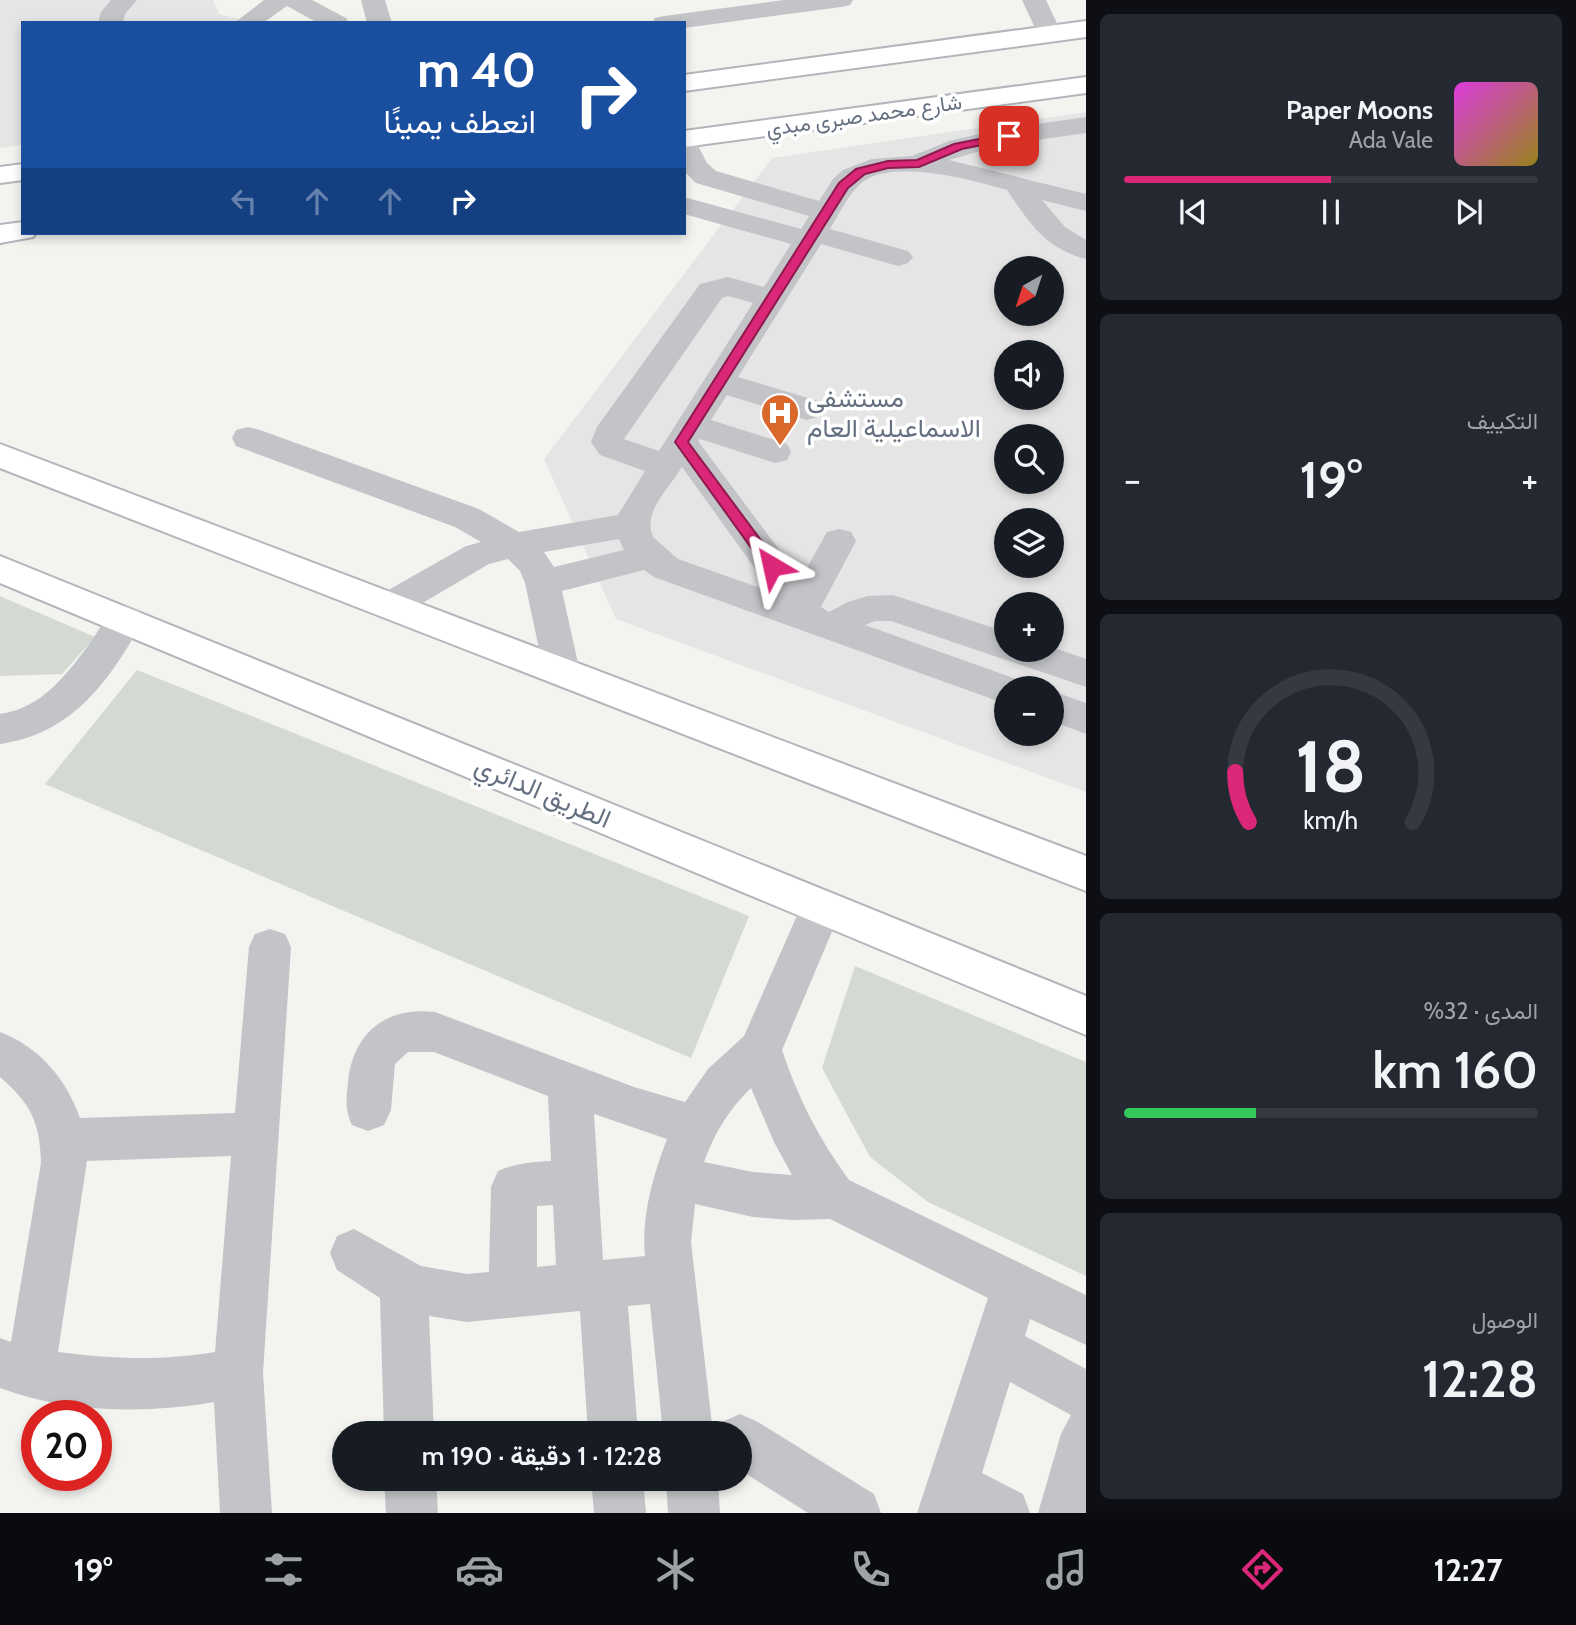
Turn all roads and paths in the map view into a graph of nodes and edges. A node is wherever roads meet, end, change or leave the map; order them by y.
1 (125, 0) edge
2 (280, 0) edge
3 (294, 0) edge
4 (373, 0) edge
5 (841, 0) edge
6 (1034, 0) edge
7 (328, 13) edge
8 (111, 21) edge
9 (249, 21) edge
10 (379, 21) edge
11 (679, 21) edge
12 (1086, 29) edge
13 (1049, 34) junction
14 (686, 83) edge
15 (1086, 85) edge
16 (1086, 125) edge
17 (686, 139) edge
18 (686, 148) edge
19 (919, 163) junction
20 (21, 172) edge
21 (0, 175) edge
22 (706, 177) junction
23 (1018, 186) junction
24 (686, 195) edge
25 (1086, 204) edge
26 (686, 205) edge
27 (817, 229) junction
28 (21, 231) edge
29 (0, 234) edge
30 (1086, 250) edge
31 (898, 257) dead end
32 (772, 299) junction
33 (720, 382) junction
34 (807, 408) dead end
35 (248, 438) dead end
36 (680, 444) junction
37 (775, 452) dead end
38 (0, 455) edge
39 (631, 525) junction
40 (839, 541) dead end
41 (515, 545) junction
42 (647, 556) junction
43 (0, 569) edge
44 (543, 583) junction
45 (389, 606) junction
46 (127, 619) junction
47 (816, 619) junction
48 (994, 642) edge
49 (1054, 662) edge
50 (562, 672) junction
51 (1086, 673) edge
52 (994, 686) edge
53 (1064, 711) edge
54 (1086, 719) edge
55 (0, 729) edge
56 (1086, 874) edge
57 (821, 908) junction
58 (270, 947) dead end
59 (1086, 1016) edge
60 (760, 1050) junction
61 (0, 1052) edge
62 (570, 1083) junction
63 (368, 1110) dead end
64 (695, 1126) junction
65 (256, 1134) junction
66 (64, 1140) junction
67 (676, 1175) junction
68 (575, 1182) junction
69 (833, 1196) junction
70 (354, 1253) dead end
71 (670, 1278) junction
72 (404, 1286) junction
73 (591, 1286) junction
74 (1016, 1287) junction
75 (513, 1294) junction
76 (1086, 1321) edge
77 (997, 1348) junction
78 (15, 1368) edge
79 (238, 1373) junction
80 (1086, 1396) edge
81 (687, 1416) edge
82 (409, 1421) edge
83 (611, 1421) edge
84 (1086, 1434) edge
85 (752, 1448) edge
86 (411, 1491) edge
87 (618, 1491) edge
88 (693, 1491) edge
89 (948, 1499) edge
90 (850, 1512) edge
91 (246, 1513) edge
92 (412, 1513) edge
93 (620, 1513) edge
94 (694, 1513) edge
95 (1004, 1513) edge
96 (1064, 1513) edge

1 - 8 street
2 - 9 street
3 - 7 street
4 - 10 street
5 - 11 street
6 - 13 street
12 - 13 main road
13 - 14 main road
15 - 17 main road, شارع محمد صبرى مبدي
16 - 19 street
18 - 22 street
19 - 23 street
19 - 27 street
20 - 21 main road
22 - 24 street
22 - 27 street
23 - 25 street
23 - 30 street
26 - 27 street
27 - 31 street
27 - 32 street
28 - 29 main road
32 - 33 street
32 - 36 street
33 - 34 street
33 - 36 street
35 - 41 street
36 - 37 street
36 - 39 street
36 - 47 street
38 - 45 main road
39 - 41 street
39 - 42 street
40 - 47 street
41 - 44 street
41 - 45 street
42 - 44 street
42 - 47 street
43 - 46 main road, الطريق الدائري
44 - 50 street
45 - 50 main road
46 - 55 street
46 - 57 main road, الطريق الدائري
47 - 48 street
47 - 52 street
49 - 51 street
50 - 56 main road
53 - 54 street
57 - 59 main road, الطريق الدائري
57 - 60 street
58 - 65 street
60 - 64 street
60 - 69 street
61 - 66 street
62 - 63 street
62 - 64 street
62 - 68 street
64 - 67 street
65 - 66 street
65 - 79 street
66 - 78 street
67 - 69 street
67 - 71 street
68 - 73 street
68 - 75 street
69 - 74 street
70 - 72 street
71 - 73 street
71 - 81 street
72 - 75 street
72 - 82 street
73 - 75 street
73 - 83 street
74 - 76 street
74 - 77 street
77 - 80 street
77 - 89 street
78 - 79 street
79 - 91 street
84 - 96 street
85 - 90 street
86 - 92 street
87 - 93 street
88 - 94 street
89 - 95 street

